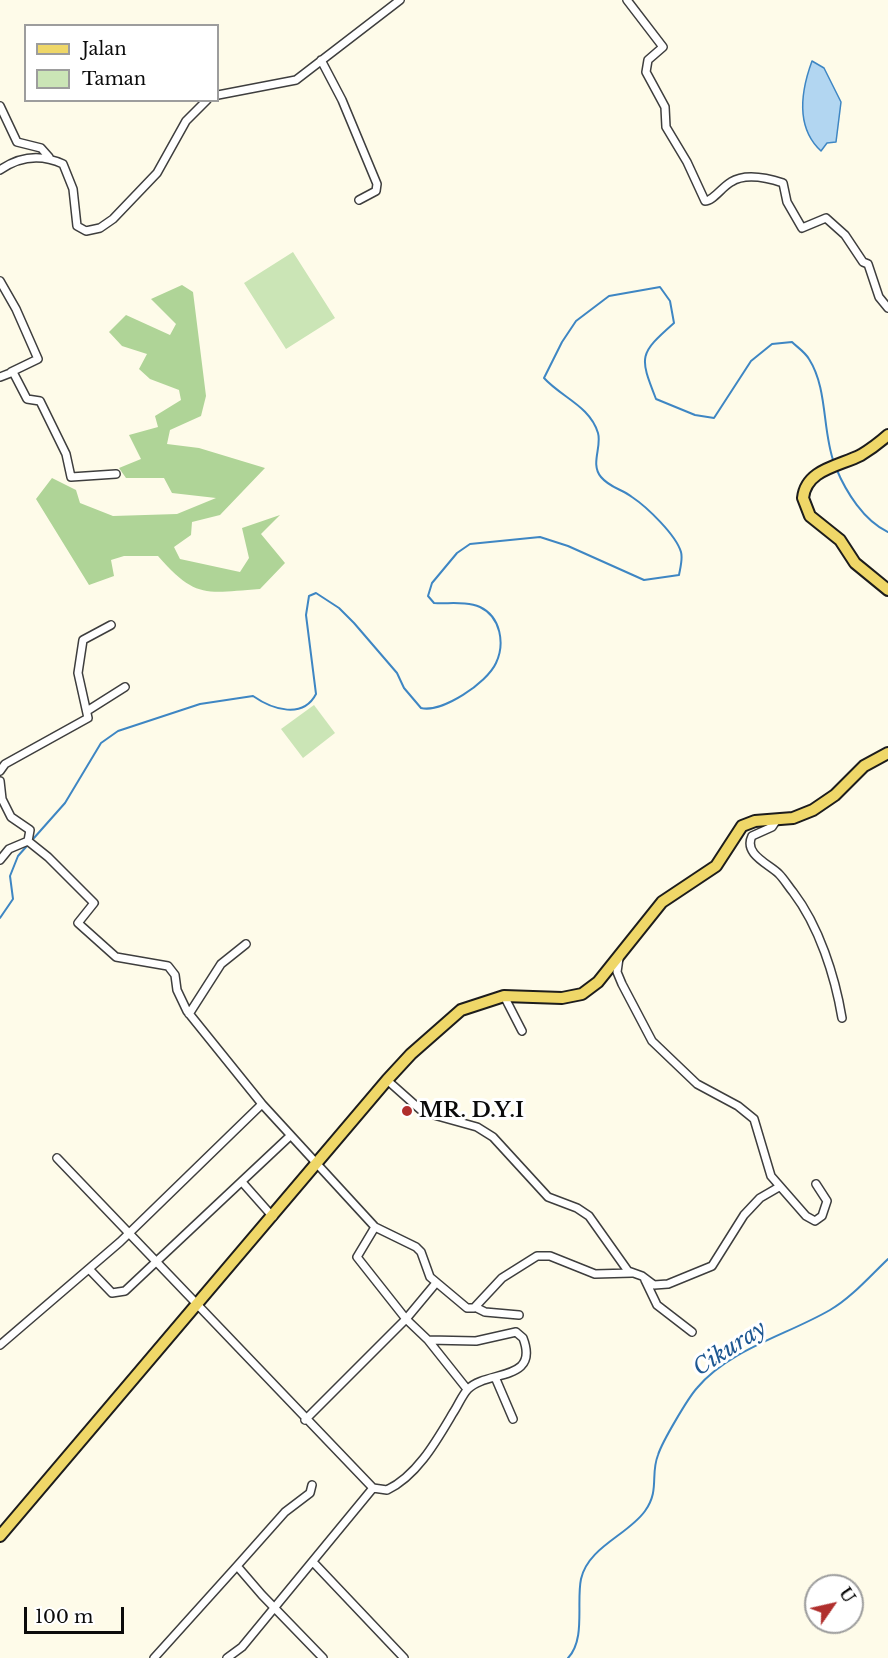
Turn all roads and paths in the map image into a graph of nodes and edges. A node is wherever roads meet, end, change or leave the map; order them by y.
1 (400, 0) edge
2 (627, 0) edge
3 (321, 60) junction
4 (219, 95) edge
5 (205, 102) edge
6 (0, 106) edge
7 (50, 157) junction
8 (0, 170) edge
9 (359, 200) dead end
10 (0, 281) edge
11 (888, 308) edge
12 (11, 372) junction
13 (0, 377) edge
14 (888, 435) edge
15 (116, 474) dead end
16 (888, 590) edge
17 (111, 625) dead end
18 (125, 687) dead end
19 (87, 711) junction
20 (888, 753) edge
21 (0, 771) edge
22 (0, 781) edge
23 (1, 797) edge
24 (776, 821) junction
25 (29, 842) junction
26 (0, 860) edge
27 (246, 944) dead end
28 (621, 953) junction
29 (504, 996) junction
30 (189, 1014) junction
31 (842, 1018) dead end
32 (522, 1032) dead end
33 (387, 1080) junction
34 (262, 1104) junction
35 (290, 1136) junction
36 (57, 1158) dead end
37 (317, 1164) junction
38 (242, 1182) junction
39 (816, 1184) dead end
40 (779, 1187) junction
41 (273, 1217) junction
42 (375, 1227) junction
43 (128, 1234) junction
44 (155, 1261) junction
45 (89, 1269) junction
46 (632, 1273) junction
47 (644, 1277) junction
48 (436, 1283) junction
49 (197, 1305) junction
50 (475, 1307) junction
51 (519, 1315) dead end
52 (406, 1319) junction
53 (692, 1332) dead end
54 (428, 1340) junction
55 (0, 1345) edge
56 (495, 1377) junction
57 (468, 1389) junction
58 (513, 1419) dead end
59 (305, 1420) junction
60 (312, 1485) dead end
61 (373, 1488) junction
62 (0, 1536) edge
63 (313, 1562) junction
64 (237, 1566) junction
65 (275, 1608) junction
66 (154, 1658) edge
67 (227, 1658) edge
68 (323, 1658) edge
69 (404, 1658) edge

1 - 3 street
2 - 11 street
3 - 4 street
3 - 9 street
5 - 7 street
6 - 7 street
7 - 8 street
10 - 12 street
12 - 13 street
12 - 15 street
14 - 16 main road
17 - 19 street
18 - 19 street
19 - 21 street
20 - 24 main road
22 - 23 street
23 - 25 street
24 - 28 main road
24 - 31 street
25 - 26 street
25 - 30 street
27 - 30 street
28 - 29 main road
28 - 40 street
29 - 32 street
29 - 33 main road
30 - 34 street
33 - 37 main road
33 - 46 street
34 - 35 street
34 - 43 street
35 - 37 street
35 - 38 street
36 - 43 street
37 - 41 main road
37 - 42 street
38 - 41 street
38 - 44 street
39 - 40 street
40 - 47 street
41 - 49 main road
42 - 48 street
42 - 52 street
43 - 44 street
43 - 45 street
44 - 45 street
44 - 49 street
45 - 55 street
46 - 47 street
46 - 50 street
47 - 53 street
48 - 50 street
48 - 52 street
49 - 59 street
49 - 62 main road
50 - 51 street
52 - 54 street
52 - 59 street
54 - 56 street
54 - 57 street
56 - 57 street
56 - 58 street
57 - 61 street
59 - 61 street
60 - 64 street
61 - 63 street
63 - 65 street
63 - 69 street
64 - 65 street
64 - 66 street
65 - 67 street
65 - 68 street

